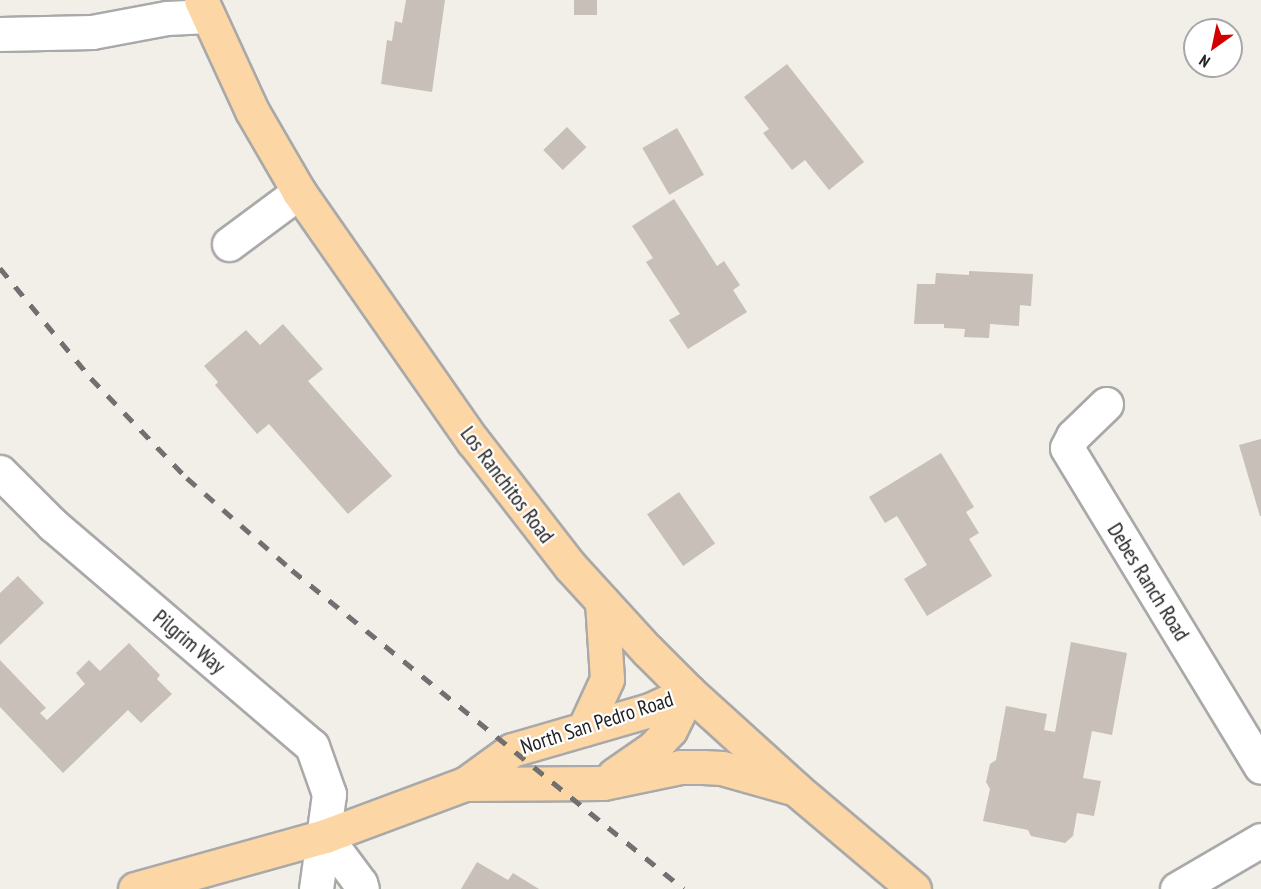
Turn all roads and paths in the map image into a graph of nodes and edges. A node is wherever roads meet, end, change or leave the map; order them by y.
1 (205, 8) edge
2 (0, 34) edge
3 (299, 192) junction
4 (229, 244) dead end
5 (1106, 404) dead end
6 (0, 472) edge
7 (602, 601) junction
8 (689, 692) junction
9 (584, 729) junction
10 (1261, 767) edge
11 (603, 783) junction
12 (465, 784) junction
13 (797, 790) junction
14 (325, 836) junction
15 (1261, 840) edge
16 (135, 889) edge
17 (316, 889) edge
18 (362, 889) edge
19 (914, 889) edge
20 (1177, 889) edge

1 - 2 street
1 - 3 main road, Los Ranchitos Road
3 - 4 street
3 - 7 main road, Los Ranchitos Road
5 - 10 street, Debes Ranch Road
6 - 14 street, Pilgrim Way
7 - 8 main road, Los Ranchitos Road
7 - 9 main road
8 - 9 main road, North San Pedro Road
8 - 11 main road, North San Pedro Road
8 - 13 main road, Los Ranchitos Road
9 - 12 main road, North San Pedro Road
11 - 12 main road, North San Pedro Road
11 - 13 main road
12 - 14 main road, North San Pedro Road
13 - 19 main road, Los Ranchitos Road
14 - 16 main road, North San Pedro Road
14 - 17 street, Pilgrim Way
14 - 18 street
15 - 20 street

